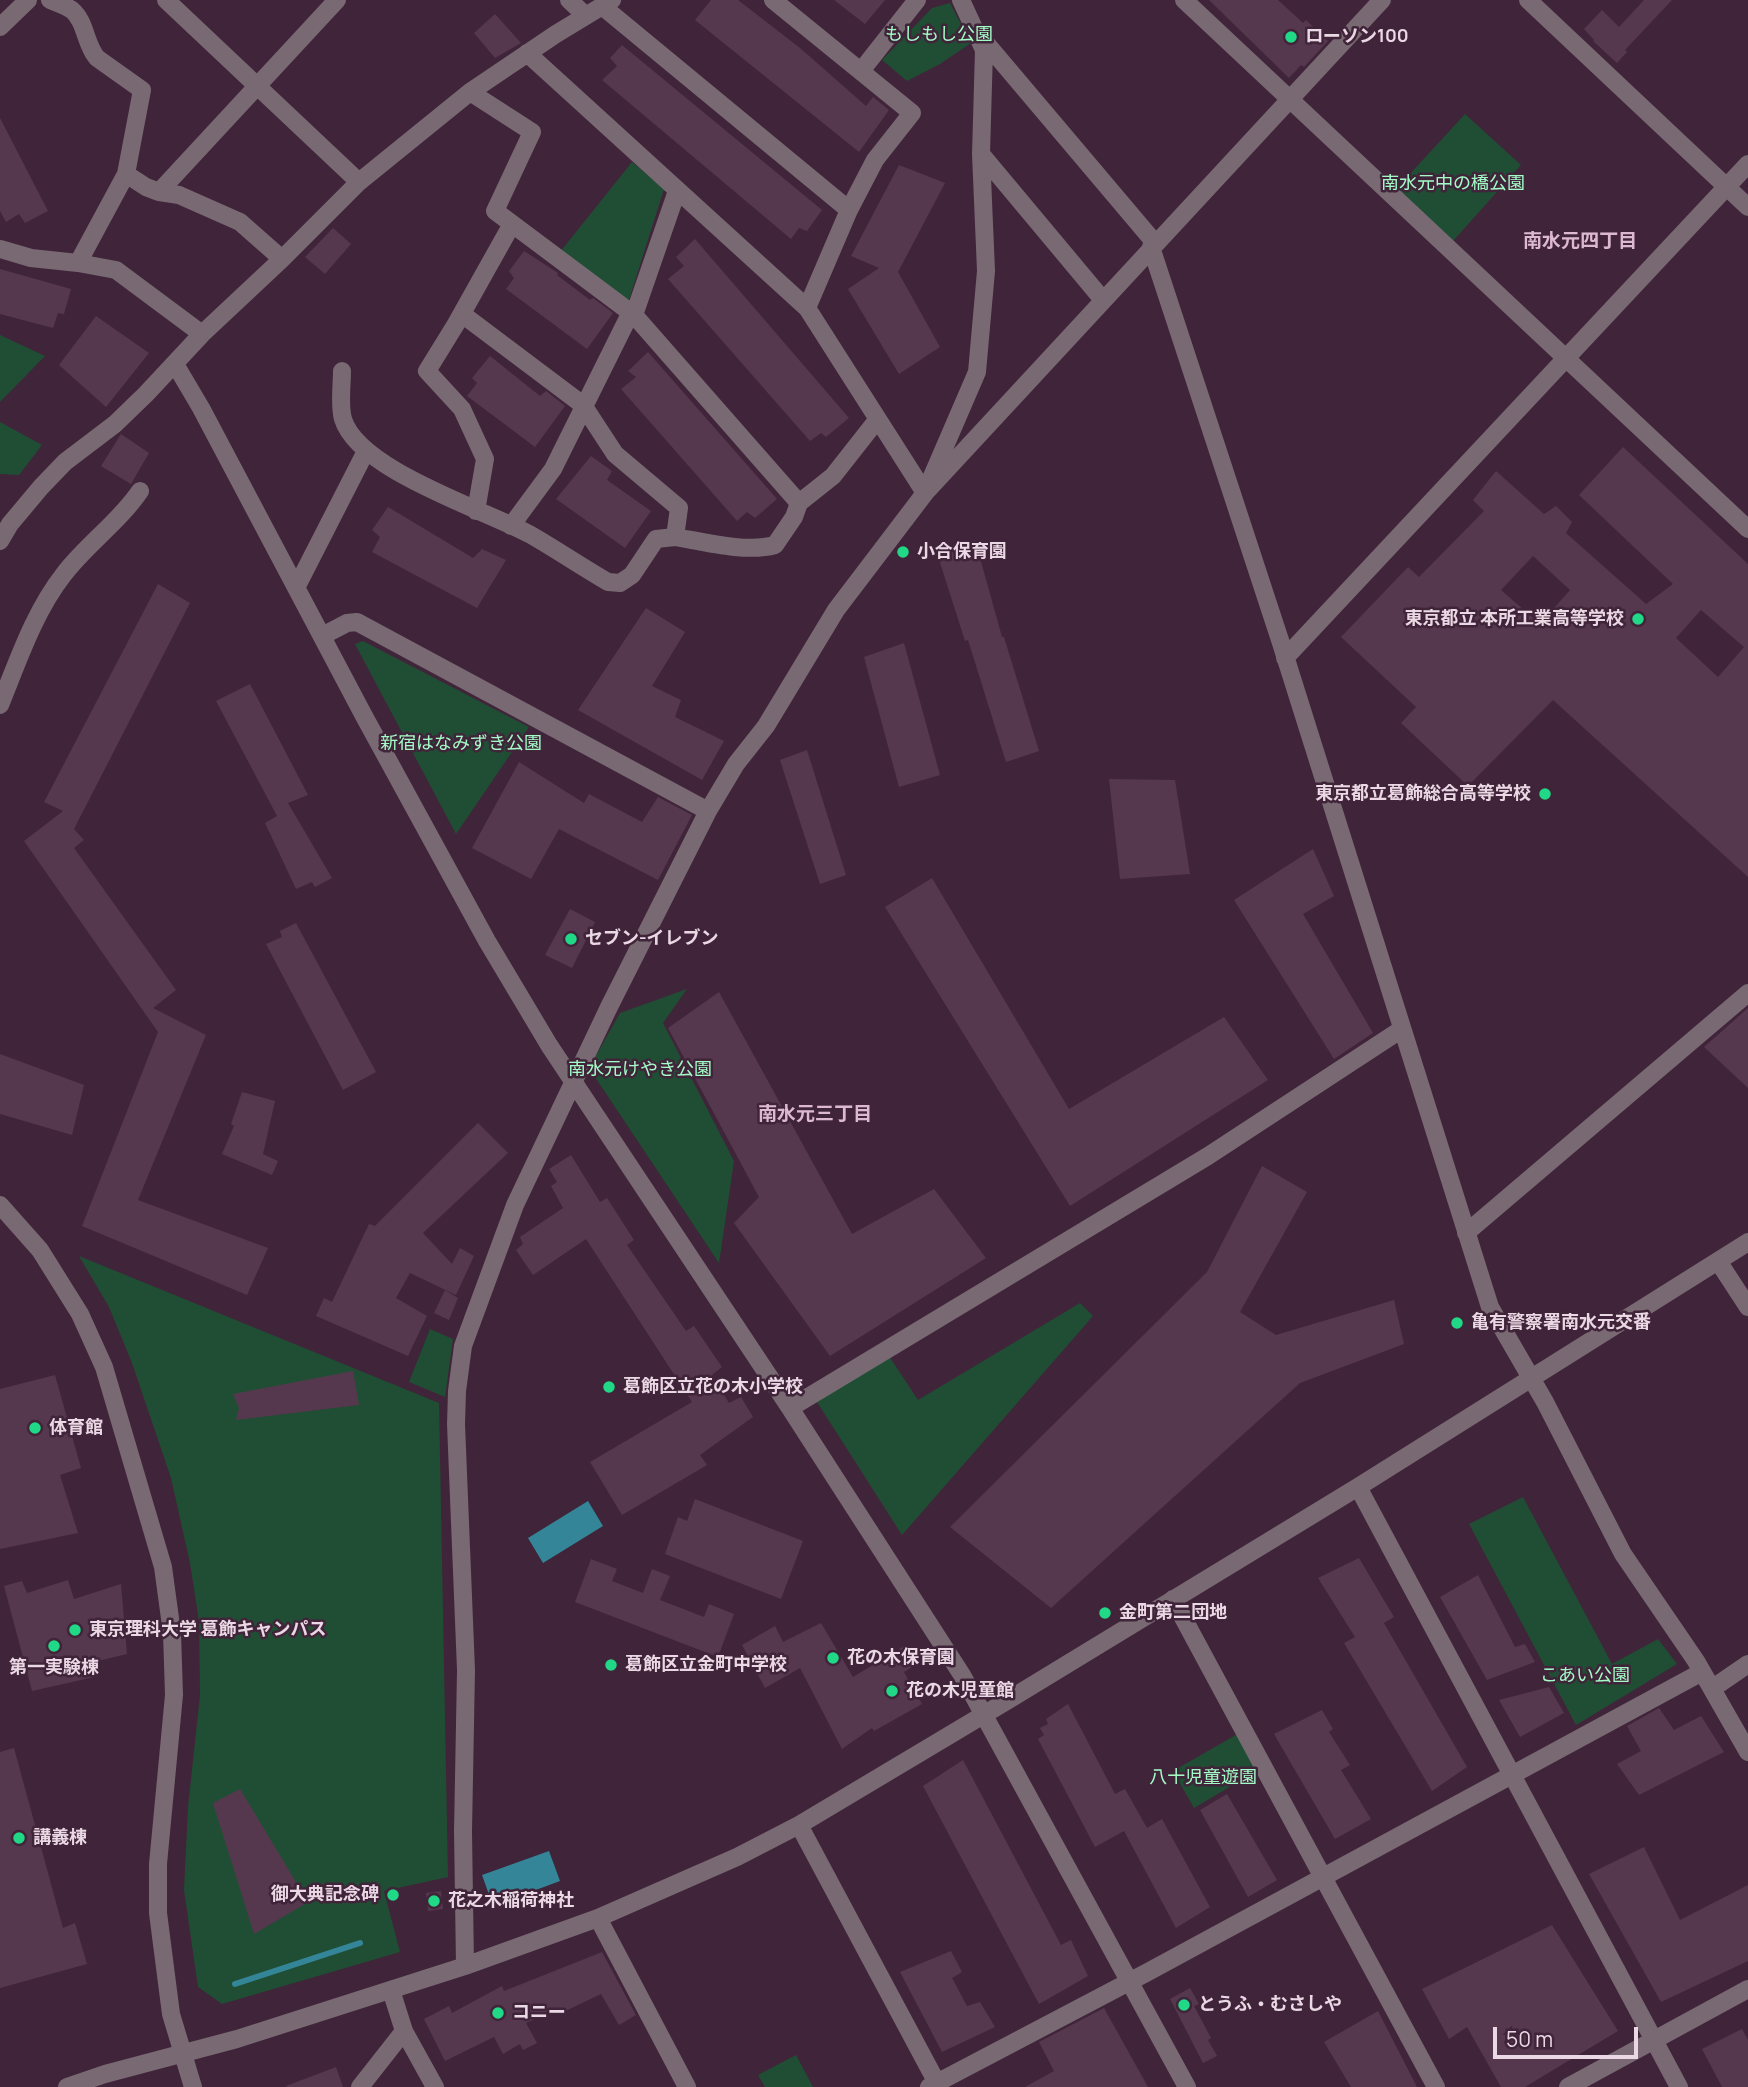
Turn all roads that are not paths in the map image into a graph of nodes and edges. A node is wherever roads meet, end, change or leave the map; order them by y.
1 (28, 0) edge
2 (50, 0) edge
3 (166, 0) edge
4 (337, 0) edge
5 (569, 0) edge
6 (773, 0) edge
7 (917, 0) edge
8 (961, 0) edge
9 (1184, 0) edge
10 (1382, 0) edge
11 (1528, 0) edge
12 (607, 3) edge
13 (586, 16) junction
14 (0, 27) edge
15 (974, 28) junction
16 (527, 53) junction
17 (861, 71) junction
18 (258, 87) junction
19 (470, 92) junction
20 (1289, 99) junction
21 (981, 154) junction
22 (1748, 164) edge
23 (126, 174) junction
24 (359, 181) junction
25 (1727, 187) junction
26 (677, 191) junction
27 (159, 192) junction
28 (1748, 207) edge
29 (849, 210) junction
30 (512, 224) junction
31 (1153, 245) junction
32 (0, 249) edge
33 (282, 259) junction
34 (78, 263) junction
35 (1103, 300) junction
36 (807, 308) junction
37 (461, 314) junction
38 (633, 314) junction
39 (202, 334) junction
40 (1565, 359) junction
41 (175, 364) junction
42 (342, 371) dead end
43 (583, 405) junction
44 (877, 420) junction
45 (366, 451) junction
46 (140, 491) dead end
47 (925, 494) junction
48 (799, 503) junction
49 (476, 511) junction
50 (5, 520) edge
51 (511, 526) junction
52 (1748, 529) edge
53 (675, 537) junction
54 (0, 541) edge
55 (296, 588) junction
56 (322, 636) junction
57 (1285, 658) junction
58 (0, 705) edge
59 (708, 811) junction
60 (1748, 993) edge
61 (1402, 1029) junction
62 (573, 1081) junction
63 (0, 1205) edge
64 (1466, 1233) junction
65 (1748, 1241) edge
66 (1718, 1261) junction
67 (1748, 1307) edge
68 (1532, 1379) junction
69 (790, 1408) junction
70 (1358, 1487) junction
71 (1173, 1599) junction
72 (1748, 1664) edge
73 (1702, 1672) junction
74 (1713, 1688) junction
75 (986, 1714) junction
76 (1748, 1752) edge
77 (1513, 1774) junction
78 (799, 1825) junction
79 (1323, 1877) junction
80 (598, 1918) junction
81 (465, 1966) junction
82 (1130, 1982) junction
83 (1748, 1989) edge
84 (391, 1990) junction
85 (404, 2031) junction
86 (1655, 2041) junction
87 (182, 2054) junction
88 (933, 2085) edge
89 (66, 2087) edge
90 (193, 2087) edge
91 (360, 2087) edge
92 (435, 2087) edge
93 (687, 2087) edge
94 (1187, 2087) edge
95 (1436, 2087) edge
96 (1568, 2087) edge
97 (1679, 2087) edge

1 - 14 street
2 - 23 street
3 - 18 street
4 - 18 street
5 - 13 street
6 - 17 street
7 - 17 street
8 - 15 street
9 - 20 street
10 - 20 street
11 - 25 street
12 - 13 street
12 - 29 street
13 - 16 street
15 - 21 street
15 - 31 street
16 - 19 street
16 - 26 street
17 - 29 street
18 - 24 street
18 - 27 street
19 - 24 street
19 - 30 street
20 - 31 street
20 - 40 street
21 - 35 street
21 - 47 street
22 - 25 street
23 - 27 street
23 - 34 street
24 - 33 street
25 - 28 street
25 - 40 street
26 - 36 street
26 - 38 street
27 - 33 street
29 - 36 street
30 - 37 street
30 - 38 street
31 - 35 street
31 - 57 street
32 - 34 street
33 - 39 street
34 - 39 street
35 - 47 street
36 - 44 street
37 - 43 street
37 - 49 street
38 - 43 street
38 - 48 street
39 - 41 street
40 - 52 street
40 - 57 street
41 - 50 street
41 - 55 street
42 - 45 street
43 - 51 street
43 - 53 street
44 - 47 street
44 - 48 street
45 - 49 street
45 - 55 street
46 - 58 street
47 - 59 street
48 - 53 street
49 - 51 street
50 - 54 street
51 - 53 street
55 - 56 street
56 - 59 street
56 - 62 street
57 - 61 street
59 - 62 street
60 - 64 street
61 - 64 street
61 - 69 street
62 - 69 street
62 - 81 street
63 - 87 street
64 - 68 street
65 - 66 street
66 - 67 street
66 - 68 street
68 - 70 street
68 - 73 street
69 - 75 street
70 - 71 street
70 - 77 street
71 - 75 street
71 - 79 street
72 - 74 street
73 - 74 street
73 - 77 street
74 - 76 street
75 - 78 street
75 - 82 street
77 - 79 street
77 - 86 street
78 - 80 street
78 - 88 street
79 - 82 street
79 - 95 street
80 - 81 street
80 - 93 street
81 - 84 street
82 - 88 street
82 - 94 street
83 - 86 street
84 - 85 street
84 - 87 street
85 - 91 street
85 - 92 street
86 - 96 street
86 - 97 street
87 - 89 street
87 - 90 street

